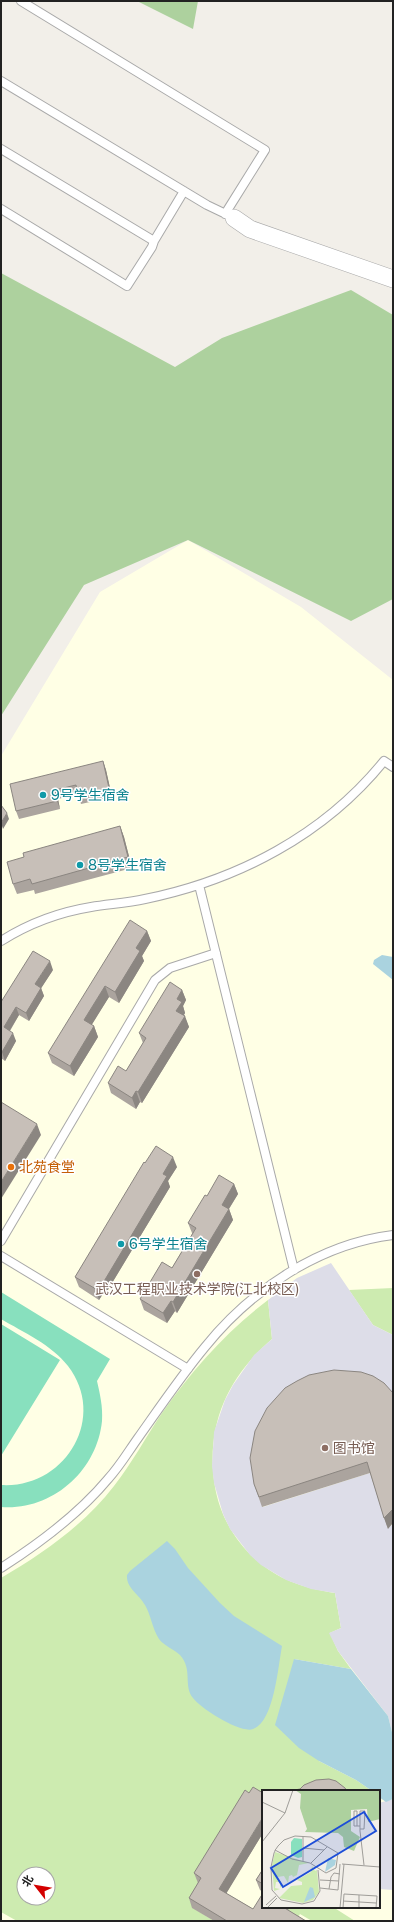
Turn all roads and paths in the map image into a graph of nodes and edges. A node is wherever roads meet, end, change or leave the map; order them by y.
1 (20, 1) edge
2 (1, 81) edge
3 (1, 149) edge
4 (184, 191) junction
5 (1, 209) edge
6 (230, 216) junction
7 (154, 241) junction
8 (393, 280) edge
9 (393, 768) edge
10 (199, 885) junction
11 (1, 941) edge
12 (216, 953) junction
13 (393, 1235) edge
14 (1, 1241) edge
15 (1, 1256) edge
16 (294, 1270) junction
17 (188, 1369) junction
18 (1, 1568) edge

1 - 6 lane
2 - 4 lane
3 - 7 lane
4 - 6 lane
4 - 7 lane
5 - 7 lane
6 - 8 street
9 - 10 lane
10 - 11 lane
10 - 12 lane
12 - 14 lane
12 - 16 lane
13 - 16 lane
15 - 17 lane
16 - 17 lane
17 - 18 lane

